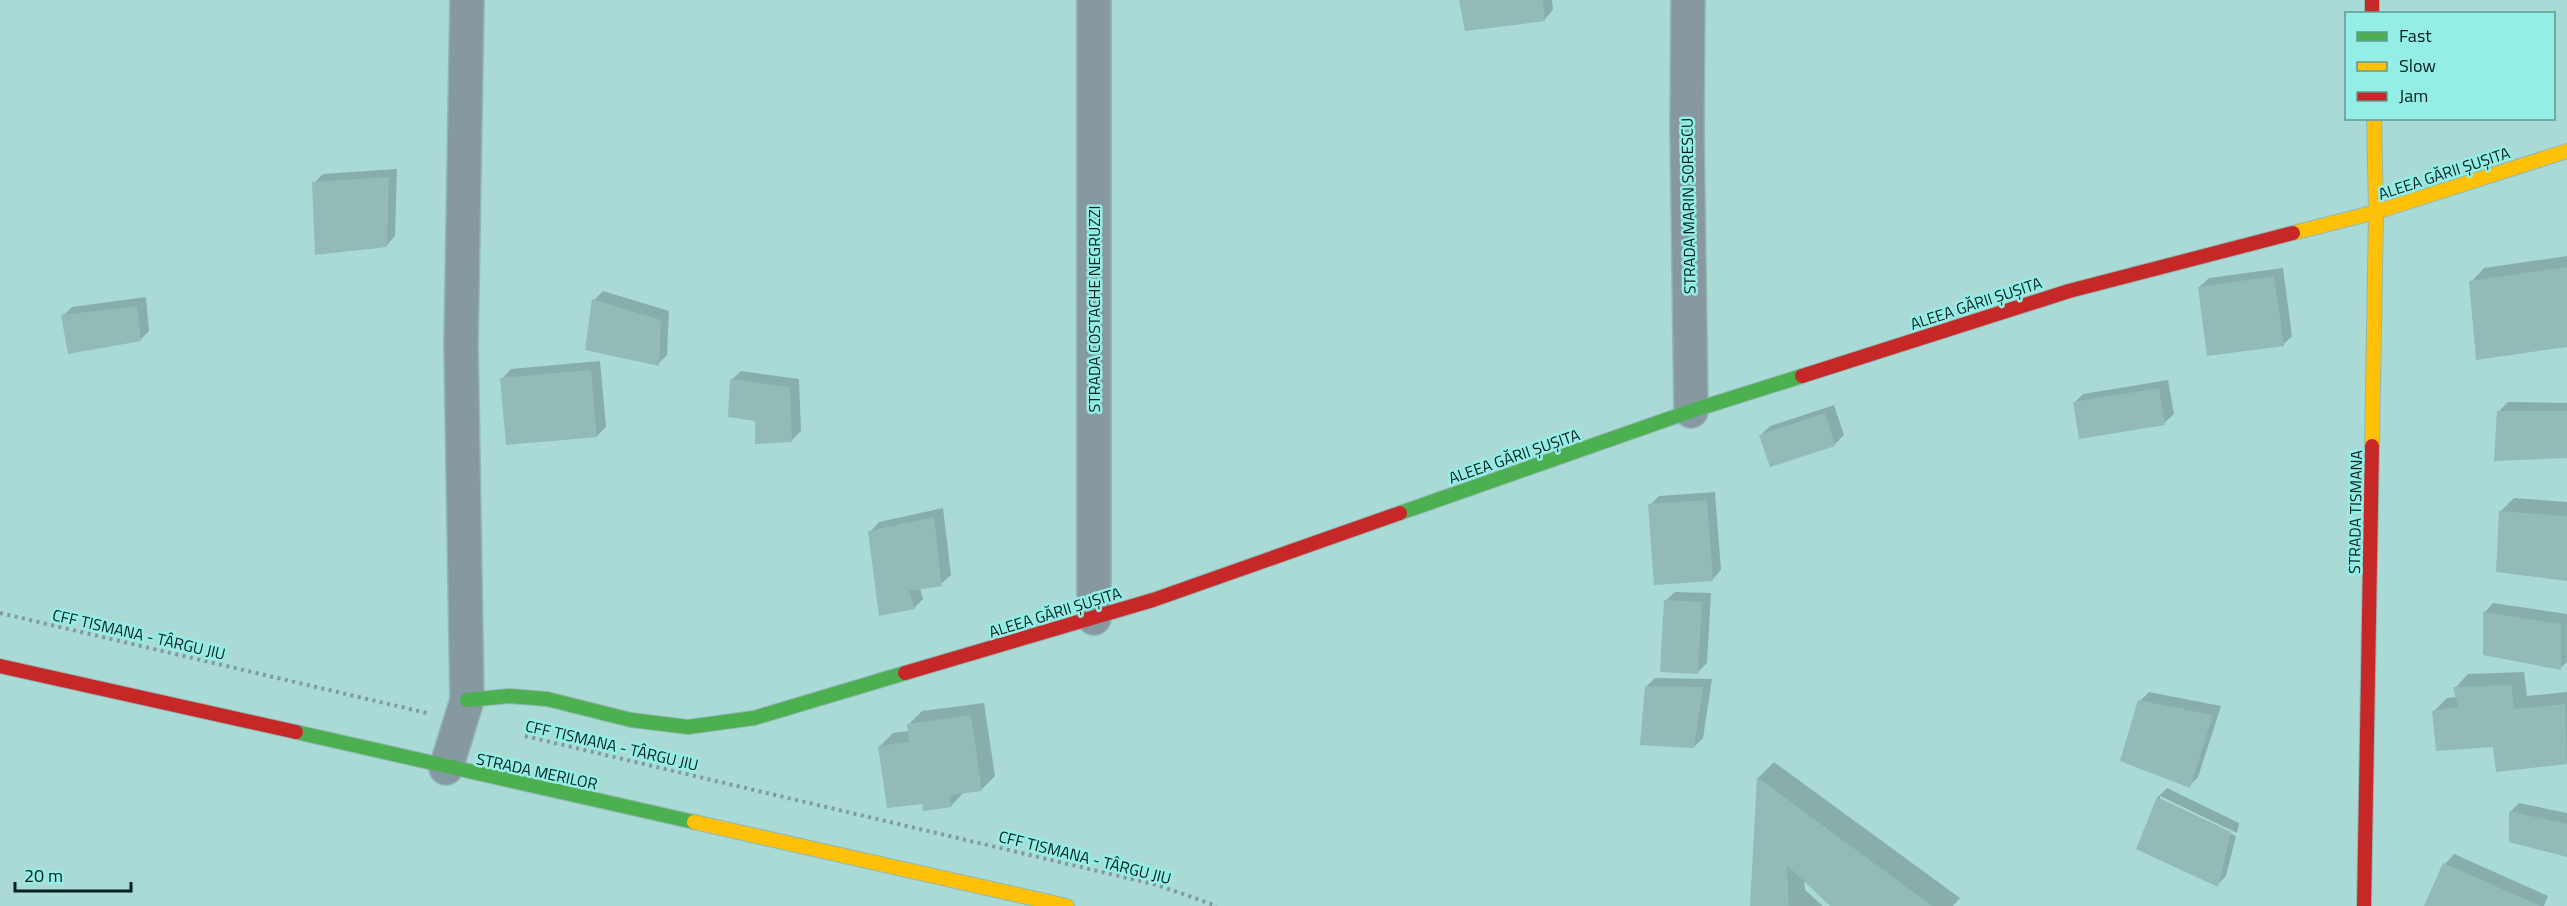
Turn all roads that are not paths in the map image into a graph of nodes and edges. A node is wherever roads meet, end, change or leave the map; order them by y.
1 (466, 0) edge
2 (1094, 0) edge
3 (1688, 0) edge
4 (2374, 120) edge
5 (2567, 151) edge
6 (2376, 212) junction
7 (1691, 411) junction
8 (1094, 618) junction
9 (0, 666) edge
10 (464, 711) junction
11 (446, 768) junction
12 (1067, 906) edge
13 (2364, 906) edge

1 - 10 street
2 - 8 street, STRADA COSTACHE NEGRUZZI
3 - 7 street, STRADA MARIN SORESCU
4 - 6 street, STRADA TISMANA
5 - 6 street, ALEEA GĂRII ȘUȘITA
6 - 7 street, ALEEA GĂRII ȘUȘITA
6 - 13 street, STRADA TISMANA
7 - 8 street, ALEEA GĂRII ȘUȘITA
8 - 10 street, ALEEA GĂRII ȘUȘITA
9 - 11 street, STRADA MERILOR
10 - 11 street
11 - 12 street, STRADA MERILOR

